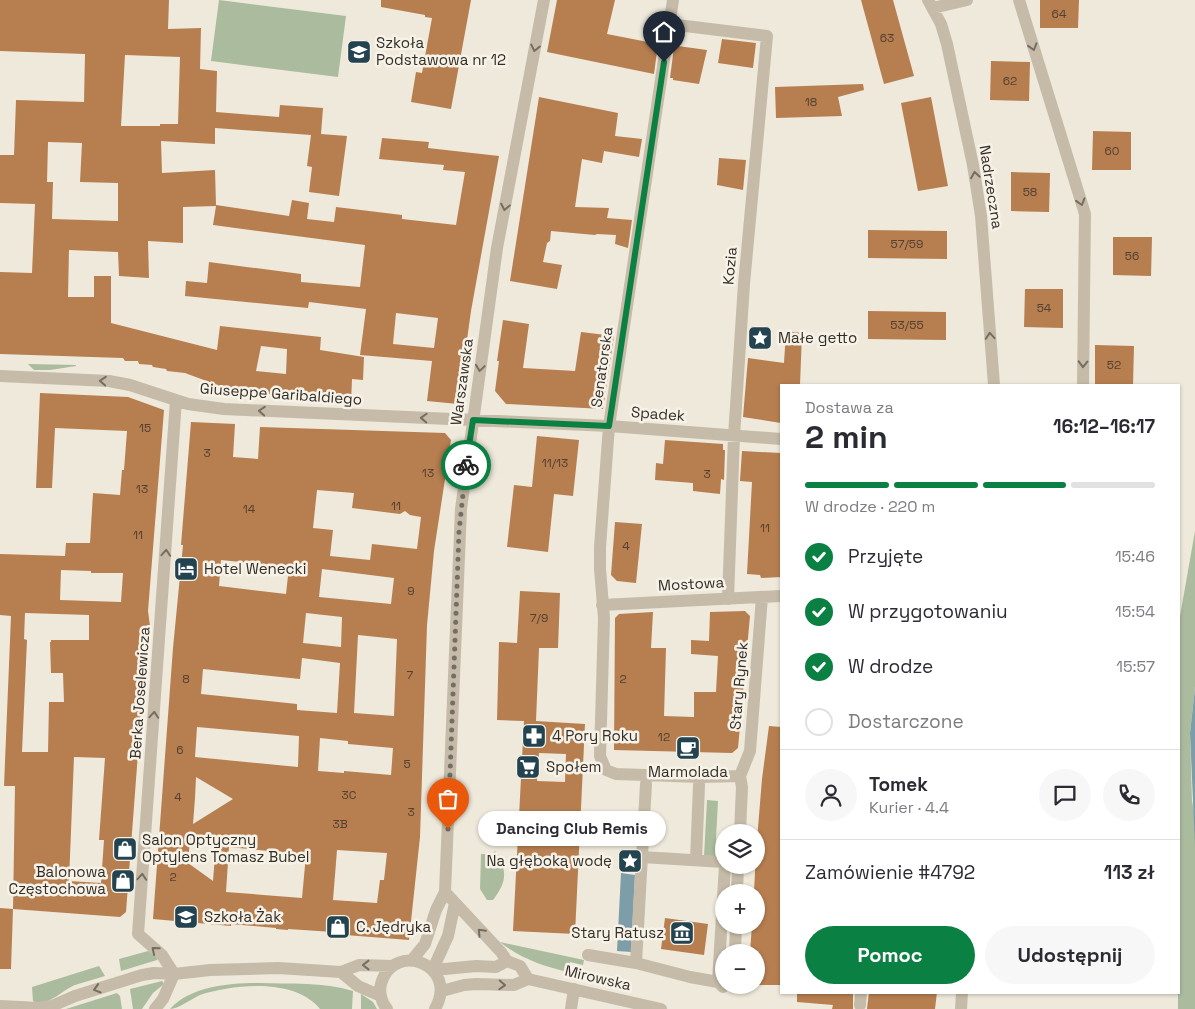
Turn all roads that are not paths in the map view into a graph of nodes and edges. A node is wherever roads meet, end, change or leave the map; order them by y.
1 (544, 0) edge
2 (673, 0) edge
3 (967, 0) edge
4 (1019, 0) edge
5 (931, 4) edge
6 (669, 24) junction
7 (0, 376) edge
8 (994, 384) edge
9 (1083, 384) edge
10 (176, 400) junction
11 (473, 420) junction
12 (609, 426) junction
13 (734, 436) junction
14 (780, 439) edge
15 (780, 596) edge
16 (762, 597) junction
17 (728, 599) junction
18 (602, 605) junction
19 (740, 776) junction
20 (646, 784) dead end
21 (699, 785) dead end
22 (740, 824) edge
23 (642, 857) junction
24 (696, 860) junction
25 (715, 863) edge
26 (724, 874) edge
27 (445, 892) junction
28 (455, 903) junction
29 (588, 955) dead end
30 (412, 960) junction
31 (507, 961) junction
32 (636, 963) junction
33 (393, 966) junction
34 (433, 970) junction
35 (340, 972) junction
36 (174, 974) junction
37 (528, 979) junction
38 (574, 989) junction
39 (442, 991) junction
40 (962, 994) edge
41 (380, 996) junction
42 (0, 1006) edge
43 (26, 1008) edge
44 (155, 1009) edge
45 (387, 1009) edge
46 (436, 1009) edge
47 (571, 1009) edge
48 (661, 1009) edge
49 (961, 1009) edge

1 -> 11 street, Warszawska
2 - 6 street, Senatorska
3 - 5 street
4 -> 9 street
8 -> 5 street, Nadrzeczna
6 - 12 street, Senatorska
6 - 13 street, Kozia
10 -> 7 street, Giuseppe Garibaldiego
11 -> 10 street, Giuseppe Garibaldiego
36 -> 10 street, Berka Joselewicza
11 - 12 street, Spadek
11 - 27 street, Warszawska
12 - 13 street, Spadek
12 - 18 street, Senatorska
13 - 14 street, Spadek
13 - 17 street, Kozia
15 - 16 street, Mostowa
16 - 17 street, Mostowa
16 - 19 street, Stary Rynek
17 - 18 street, Mostowa
18 - 19 street, Senatorska
19 - 22 street, Stary Rynek
20 - 23 street
21 - 24 street
23 - 24 street
23 - 32 street
24 - 25 street
26 - 32 street
27 - 28 street
27 - 30 street, Warszawska
31 -> 28 street
28 - 34 street
29 - 32 street
30 - 33 street
30 - 34 street
31 - 34 street
31 - 37 street
33 -> 35 street
33 - 41 street
34 - 39 street
35 - 36 street
35 - 41 street
36 -> 43 street
36 - 44 street
37 - 38 street, Mirowska
39 -> 37 street, Mirowska
38 - 47 street
38 - 48 street, Mirowska
39 - 46 street
40 - 49 street
41 - 45 street
42 - 43 street

